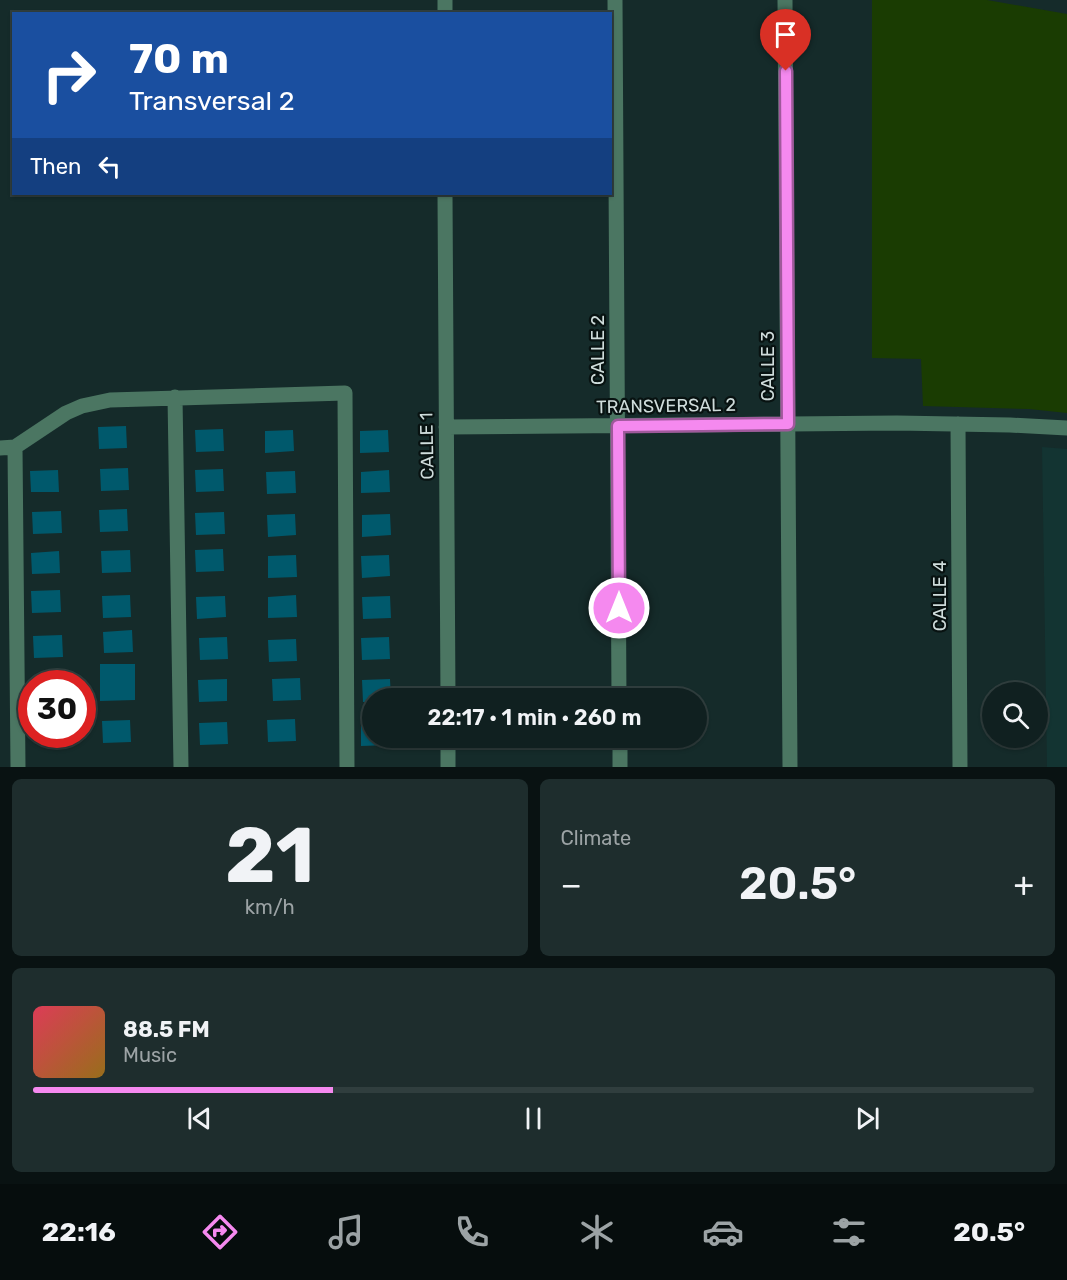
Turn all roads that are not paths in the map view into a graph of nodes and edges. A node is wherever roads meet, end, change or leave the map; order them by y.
1 (615, 0) edge
2 (785, 0) edge
3 (445, 195) edge
4 (175, 397) junction
5 (788, 424) junction
6 (958, 424) junction
7 (618, 426) junction
8 (446, 427) junction
9 (1067, 428) edge
10 (7, 448) edge
11 (448, 688) edge
12 (620, 688) edge
13 (448, 748) edge
14 (620, 748) edge
15 (18, 767) edge
16 (181, 767) edge
17 (347, 767) edge
18 (448, 767) edge
19 (620, 767) edge
20 (790, 767) edge
21 (960, 767) edge

1 - 7 street, CALLE 2
2 - 5 street, CALLE 3
3 - 8 street, CALLE 1
4 - 10 street
4 - 16 street
4 - 17 street
5 - 6 street, TRANSVERSAL 2
5 - 7 street, TRANSVERSAL 2
5 - 20 street, CALLE 3
6 - 9 street, TRANSVERSAL 2
6 - 21 street, CALLE 4
7 - 8 street, TRANSVERSAL 2
7 - 12 street, CALLE 2
8 - 11 street, CALLE 1
10 - 15 street
13 - 18 street
14 - 19 street

